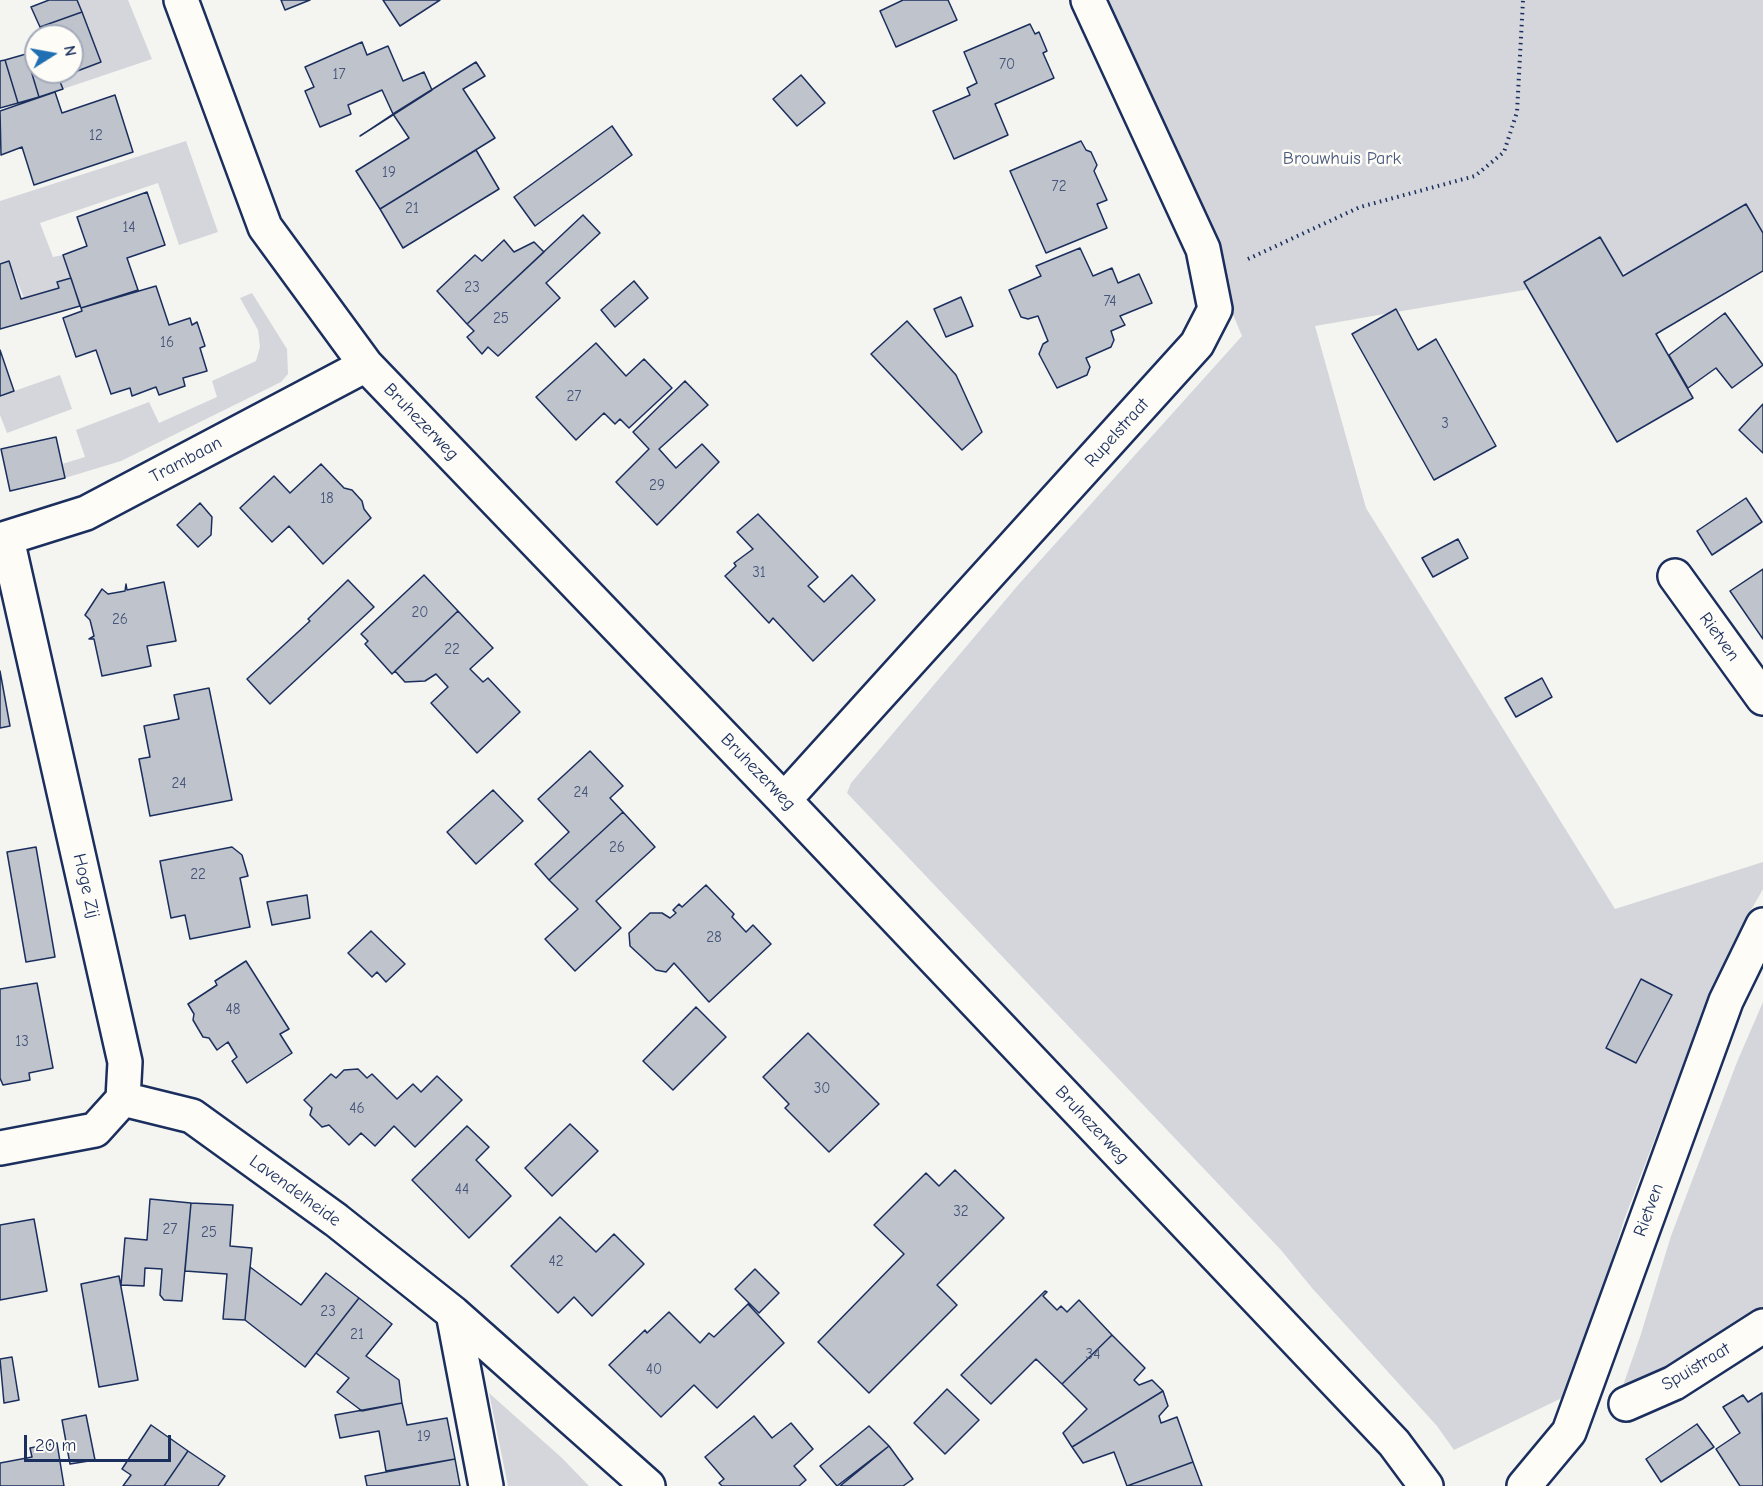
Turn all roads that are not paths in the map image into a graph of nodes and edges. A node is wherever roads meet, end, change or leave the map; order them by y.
1 (181, 0) edge
2 (1088, 0) edge
3 (366, 365) junction
4 (4, 540) edge
5 (1674, 576) dead end
6 (1763, 698) edge
7 (784, 800) junction
8 (1763, 926) edge
9 (123, 1099) junction
10 (0, 1148) edge
11 (453, 1313) junction
12 (1763, 1326) edge
13 (1626, 1404) dead end
14 (486, 1486) edge
15 (648, 1486) edge
16 (1426, 1486) edge
17 (1524, 1486) edge

1 - 3 street, Bruhezerweg
2 - 7 street, Rupelstraat
3 - 4 street, Trambaan
3 - 7 street, Bruhezerweg
4 - 9 street, Hoge Zij
5 - 6 street, Rietven
7 - 16 street, Bruhezerweg
8 - 17 street, Rietven
9 - 10 street
9 - 11 street, Lavendelheide
11 - 14 street
11 - 15 street, Lavendelheide
12 - 13 street, Spuistraat

